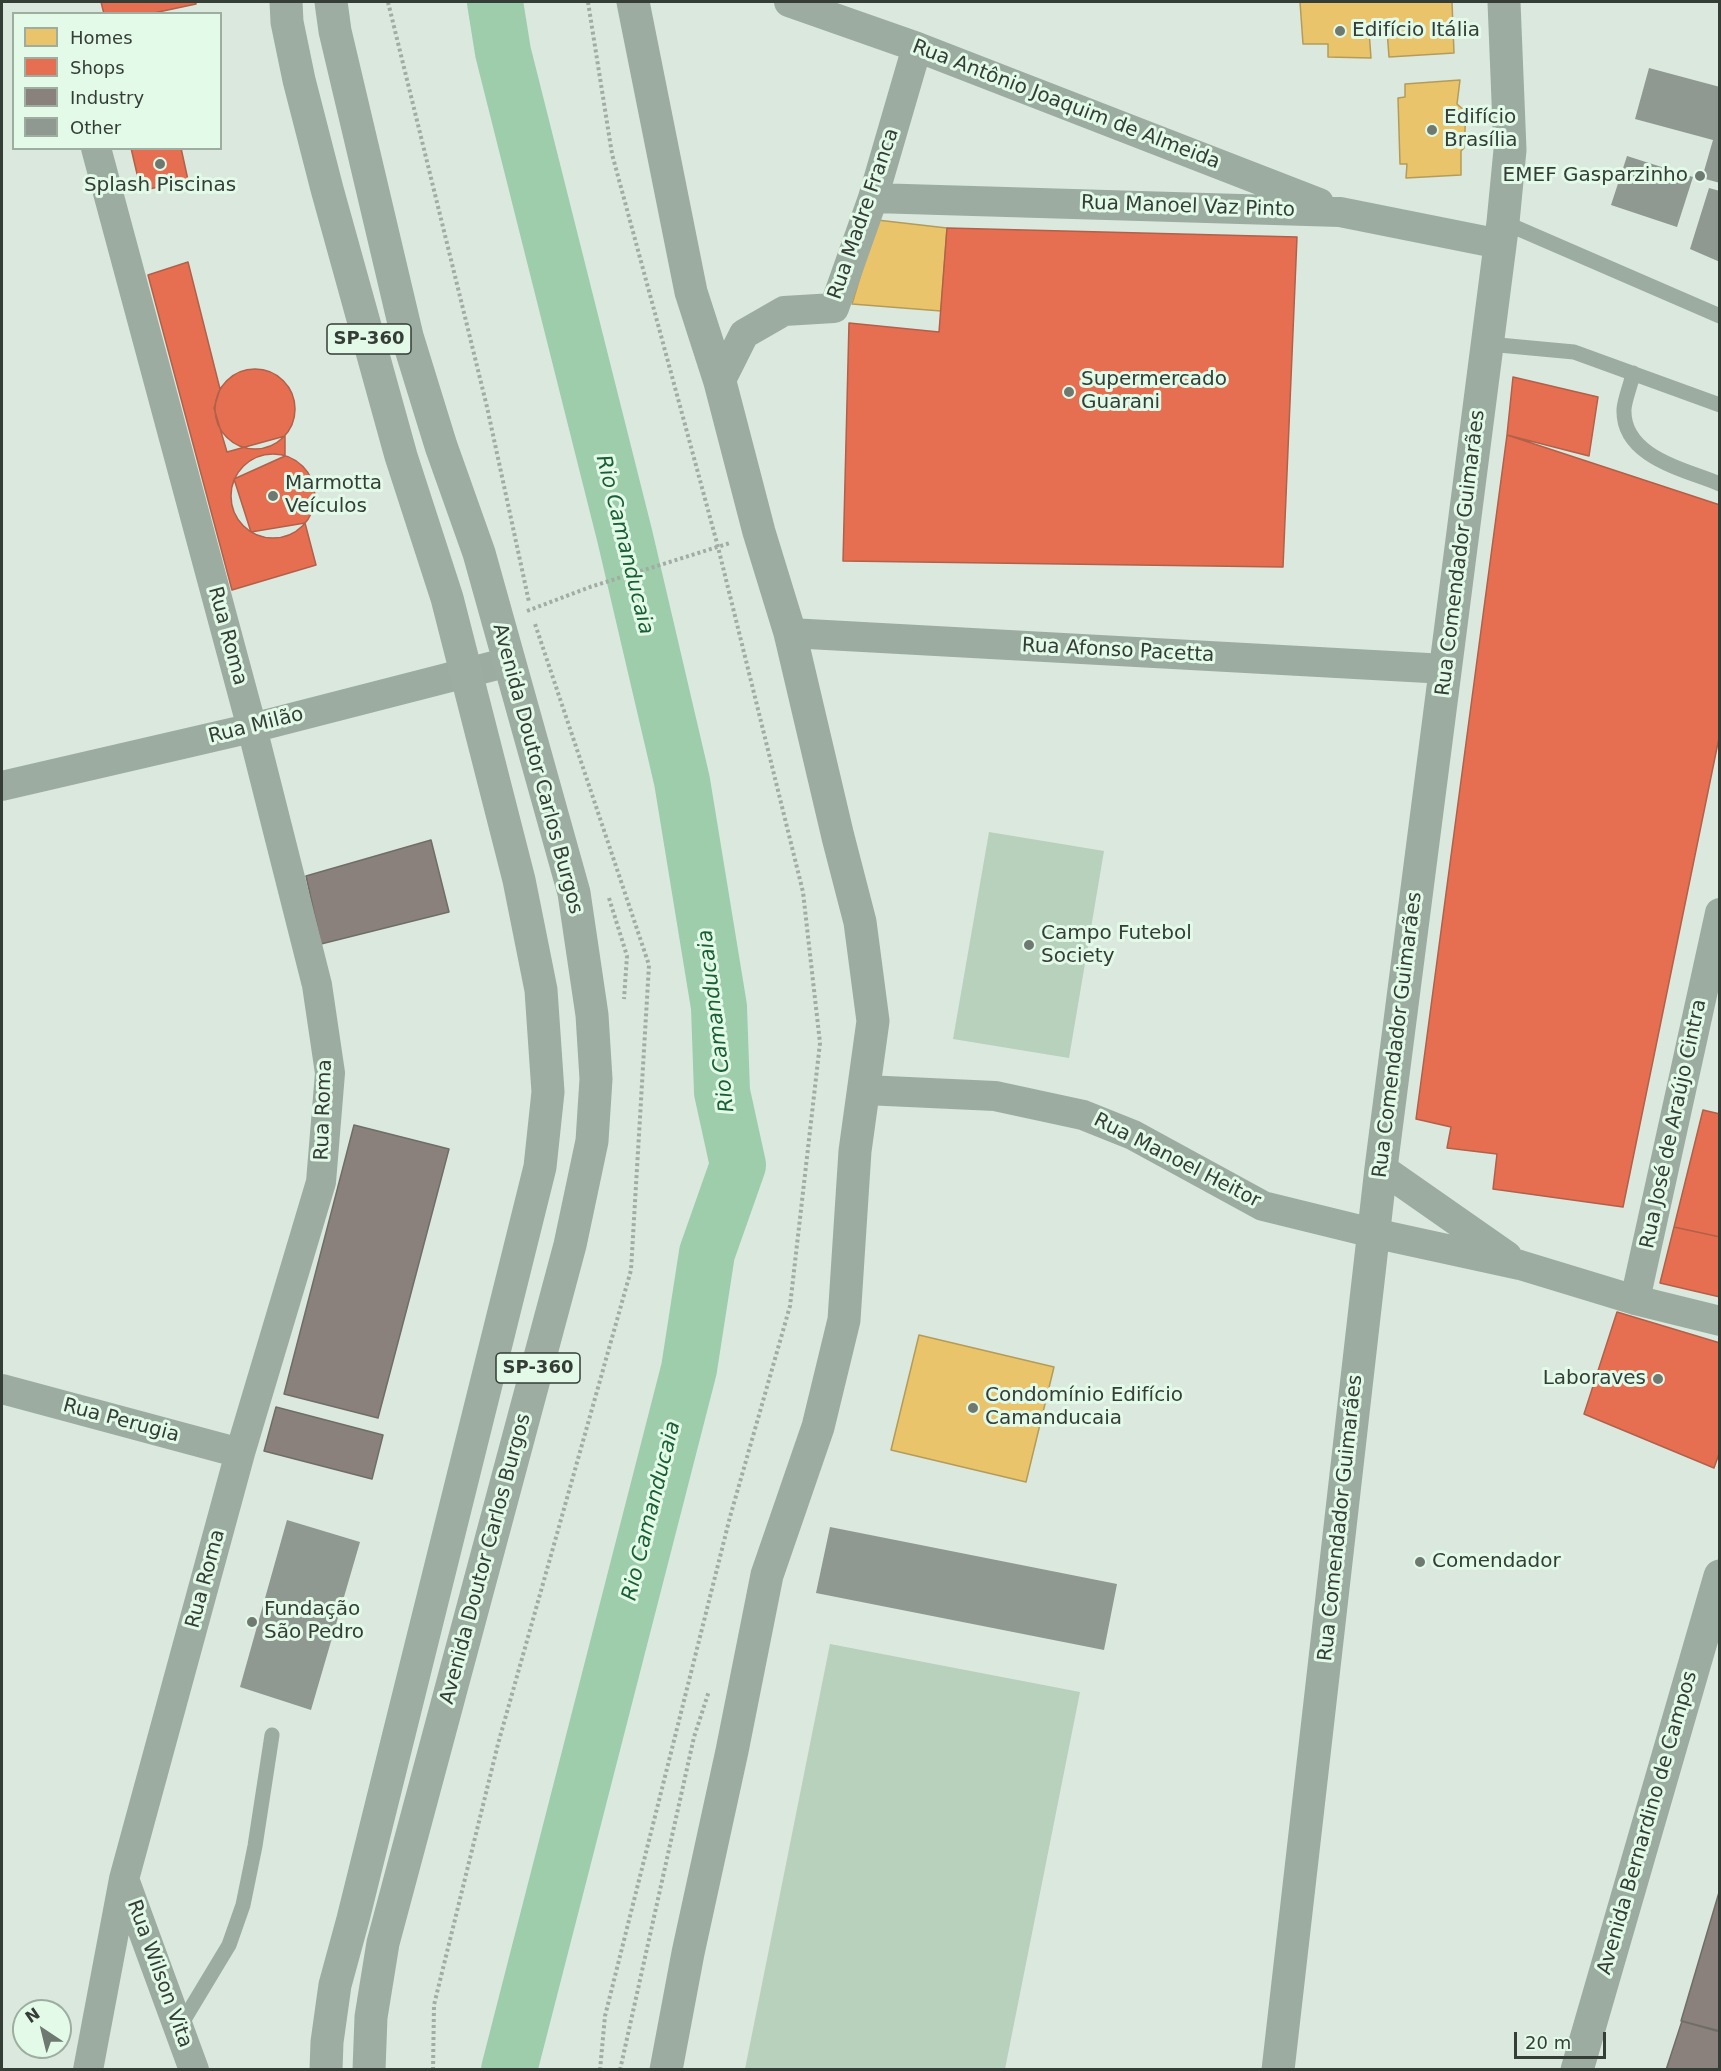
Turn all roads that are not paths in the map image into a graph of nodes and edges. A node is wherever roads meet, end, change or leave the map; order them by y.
1 (286, 2) edge
2 (331, 2) edge
3 (633, 2) edge
4 (789, 2) edge
5 (1503, 2) edge
6 (917, 47) junction
7 (97, 150) edge
8 (873, 198) junction
9 (1341, 212) junction
10 (1501, 233) junction
11 (1719, 316) edge
12 (1488, 345) junction
13 (1633, 373) junction
14 (720, 382) junction
15 (1719, 405) edge
16 (1719, 484) edge
17 (790, 633) junction
18 (508, 662) junction
19 (1446, 669) junction
20 (466, 672) junction
21 (252, 728) junction
22 (2, 786) edge
23 (1719, 913) edge
24 (865, 1090) junction
25 (1381, 1168) junction
26 (1373, 1233) junction
27 (1520, 1265) junction
28 (1635, 1300) junction
29 (1719, 1321) edge
30 (2, 1389) edge
31 (240, 1453) junction
32 (1719, 1576) edge
33 (272, 1735) dead end
34 (124, 1879) junction
35 (179, 2028) junction
36 (88, 2070) edge
37 (194, 2070) edge
38 (326, 2070) edge
39 (369, 2070) edge
40 (666, 2070) edge
41 (1278, 2070) edge
42 (1577, 2070) edge

1 - 20 main road, Avenida Doutor Carlos Burgos / SP-360
2 - 18 main road, Avenida Doutor Carlos Burgos / SP-360
3 - 14 street
4 - 6 street, Rua Antônio Joaquim de Almeida
5 - 10 street, Rua Comendador Guimarães
6 - 8 street, Rua Madre Franca
6 - 9 street, Rua Antônio Joaquim de Almeida
7 - 21 street, Rua Roma
8 - 9 street, Rua Manoel Vaz Pinto
8 - 14 street, Rua Madre Franca
9 - 10 street, Rua Manoel Vaz Pinto
10 - 11 lane
10 - 12 street, Rua Comendador Guimarães
12 - 13 lane
12 - 19 street, Rua Comendador Guimarães
13 - 15 lane
13 - 16 lane
14 - 17 street
17 - 19 street, Rua Afonso Pacetta
17 - 24 street
18 - 20 street, Rua Milão
18 - 39 main road, Avenida Doutor Carlos Burgos / SP-360
19 - 25 street, Rua Comendador Guimarães
20 - 21 street, Rua Milão
20 - 38 main road, Avenida Doutor Carlos Burgos / SP-360
21 - 22 street, Rua Milão
21 - 31 street, Rua Roma
23 - 28 street, Rua José de Araújo Cintra
24 - 26 street, Rua Manoel Heitor
24 - 40 street
25 - 26 street, Rua Comendador Guimarães
25 - 27 street, Rua Manoel Heitor
26 - 27 street, Rua Manoel Heitor
26 - 41 street, Rua Comendador Guimarães
27 - 28 street, Rua Manoel Heitor
28 - 29 street, Rua Manoel Heitor
30 - 31 street, Rua Perugia
31 - 34 street, Rua Roma
32 - 42 street, Avenida Bernardino de Campos
33 - 35 lane
34 - 35 street, Rua Wilson Vita
34 - 36 street, Rua Roma
35 - 37 street, Rua Wilson Vita

